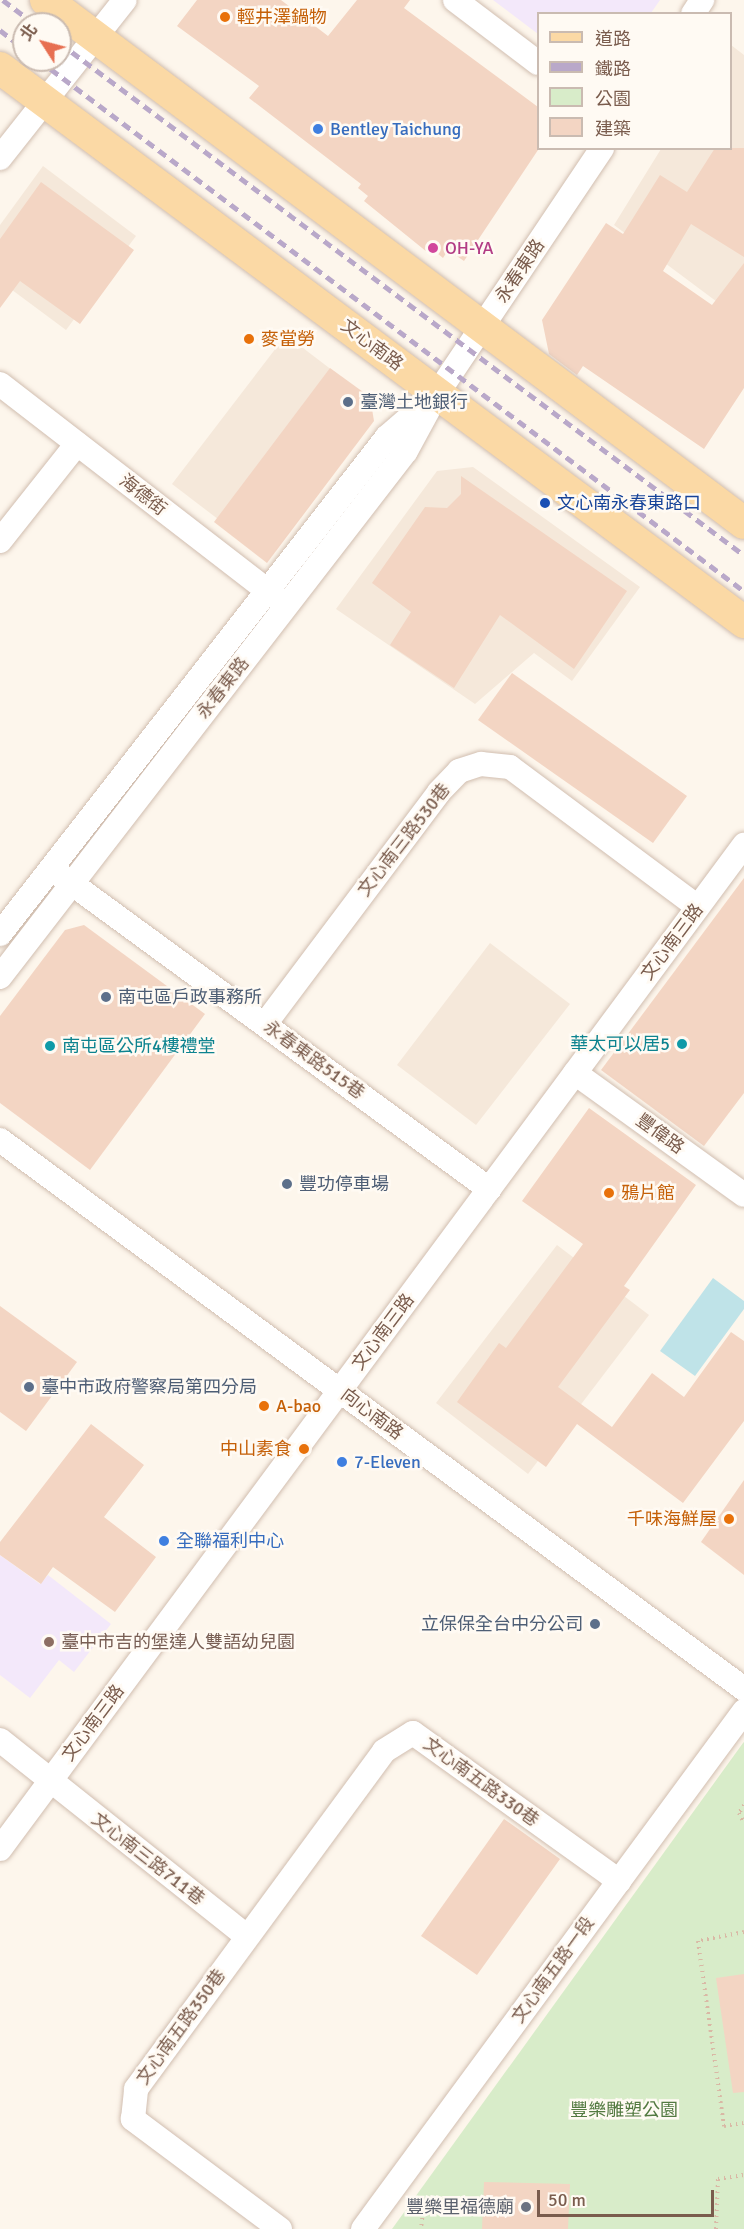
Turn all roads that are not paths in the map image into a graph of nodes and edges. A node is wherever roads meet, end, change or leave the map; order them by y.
1 (46, 0) edge
2 (125, 0) edge
3 (455, 0) edge
4 (96, 37) junction
5 (537, 62) edge
6 (0, 68) edge
7 (45, 102) junction
8 (601, 150) edge
9 (0, 158) edge
10 (482, 327) junction
11 (0, 384) edge
12 (437, 394) junction
13 (77, 444) junction
14 (744, 523) edge
15 (0, 541) edge
16 (268, 591) junction
17 (287, 605) junction
18 (744, 622) edge
19 (744, 845) edge
20 (52, 869) junction
21 (73, 883) junction
22 (698, 907) junction
23 (0, 934) edge
24 (0, 978) edge
25 (265, 1024) junction
26 (576, 1072) junction
27 (0, 1140) edge
28 (489, 1189) junction
29 (744, 1195) edge
30 (340, 1390) junction
31 (744, 1689) edge
32 (744, 1711) edge
33 (0, 1740) edge
34 (50, 1781) junction
35 (0, 1849) edge
36 (619, 1881) junction
37 (246, 1936) junction
38 (280, 2229) edge
39 (363, 2229) edge

1 - 4 main road
2 - 4 street
3 - 5 street
4 - 7 street
4 - 10 main road
6 - 7 main road, 文心南路
7 - 9 street
7 - 12 main road, 文心南路
8 - 10 street, 永春東路
10 - 12 street, 永春東路
10 - 14 main road
11 - 13 street, 海德街
12 - 16 street, 永春東路
12 - 17 street, 永春東路
12 - 18 main road, 文心南路
13 - 15 street
13 - 16 street, 海德街
16 - 17 street, 海德街
16 - 20 street, 永春東路
17 - 21 street, 永春東路
19 - 22 street, 文心南三路
20 - 21 street, 永春東路515巷
20 - 23 street, 永春東路
21 - 24 street, 永春東路
21 - 25 street, 永春東路515巷
22 - 25 street, 文心南三路530巷
22 - 26 street, 文心南三路
25 - 28 street, 永春東路515巷
26 - 28 street, 文心南三路
26 - 29 street, 豐偉路
27 - 30 street, 向心南路
28 - 30 street, 文心南三路
30 - 31 street, 向心南路
30 - 34 street, 文心南三路
32 - 36 street, 文心南五路一段
33 - 34 street, 文心南三路711巷
34 - 35 street, 文心南三路
34 - 37 street, 文心南三路711巷
36 - 37 street, 文心南五路330巷
36 - 39 street, 文心南五路一段
37 - 38 street, 文心南五路350巷

